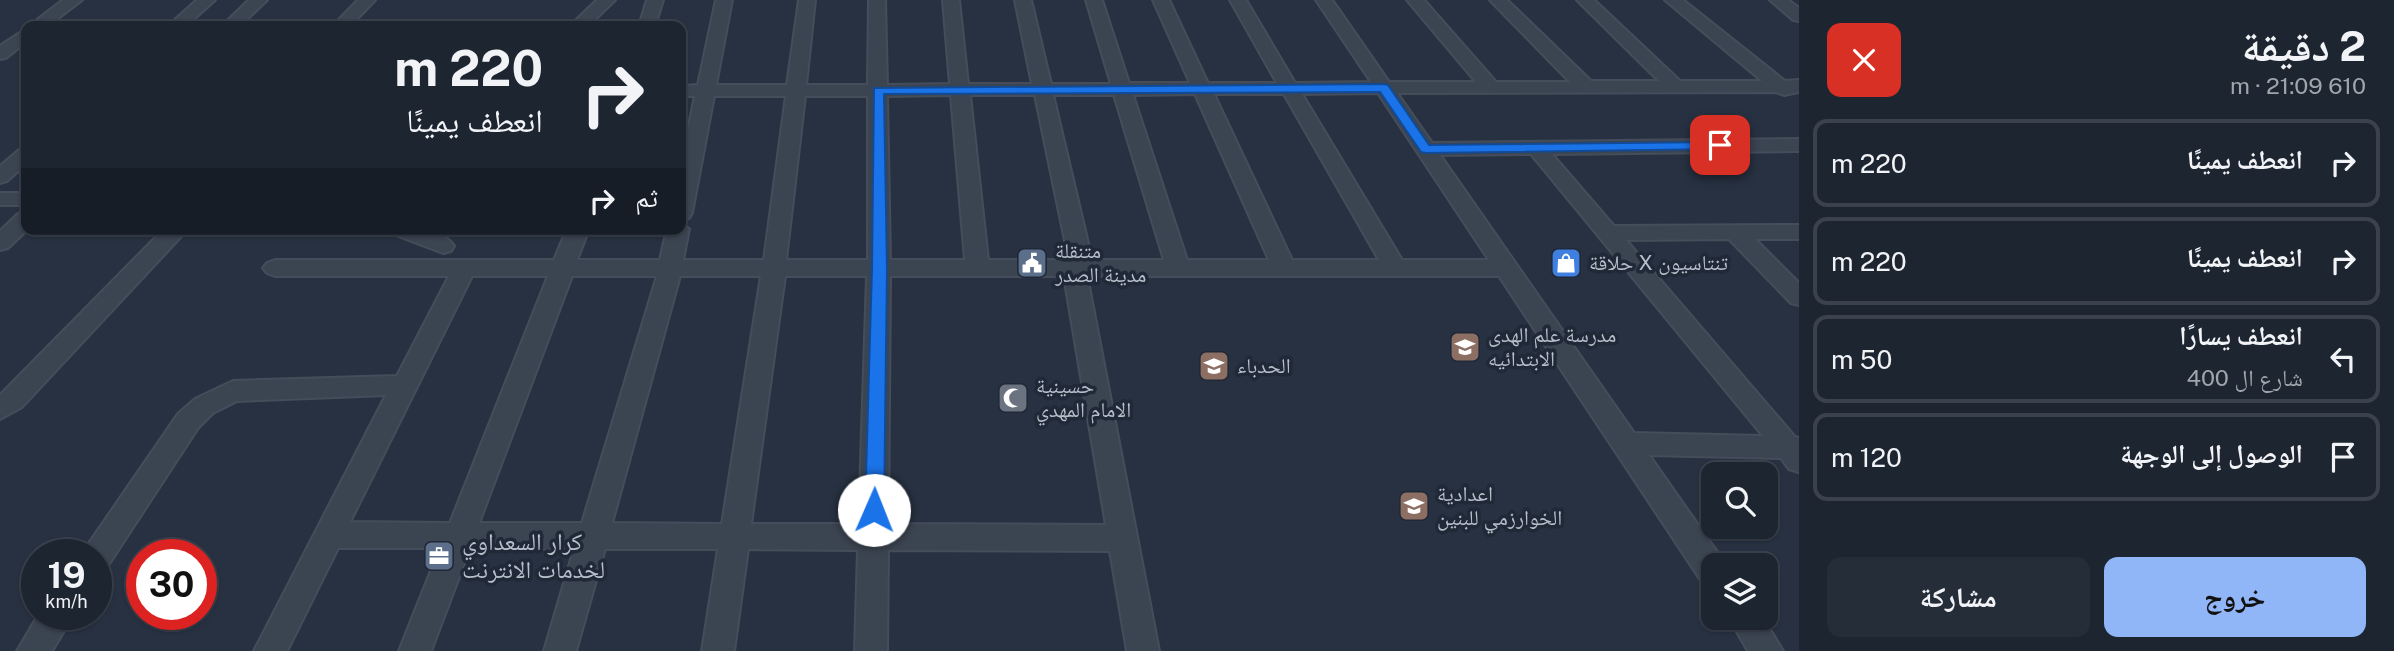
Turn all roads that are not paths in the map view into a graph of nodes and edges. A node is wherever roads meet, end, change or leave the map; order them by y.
1 (74, 0) edge
2 (207, 0) edge
3 (259, 0) edge
4 (367, 0) edge
5 (607, 0) edge
6 (655, 0) edge
7 (724, 0) edge
8 (807, 0) edge
9 (877, 0) edge
10 (951, 0) edge
11 (1023, 0) edge
12 (1094, 0) edge
13 (1161, 0) edge
14 (1238, 0) edge
15 (1324, 0) edge
16 (1415, 0) edge
17 (1499, 0) edge
18 (1585, 0) edge
19 (1673, 0) edge
20 (1778, 0) edge
21 (1799, 16) edge
22 (44, 21) edge
23 (182, 21) edge
24 (236, 21) edge
25 (346, 21) edge
26 (584, 21) edge
27 (649, 21) edge
28 (0, 31) edge
29 (21, 33) edge
30 (21, 37) edge
31 (0, 54) edge
32 (1790, 86) edge
33 (1587, 87) junction
34 (1676, 87) junction
35 (1384, 88) junction
36 (1491, 88) junction
37 (1122, 89) junction
38 (1202, 89) junction
39 (1290, 89) junction
40 (878, 90) junction
41 (960, 90) junction
42 (1042, 90) junction
43 (686, 91) edge
44 (705, 91) junction
45 (796, 91) junction
46 (1799, 100) edge
47 (1799, 145) edge
48 (1536, 147) junction
49 (1426, 149) junction
50 (21, 158) edge
51 (0, 177) edge
52 (686, 188) edge
53 (21, 224) edge
54 (1735, 232) junction
55 (1799, 232) edge
56 (1608, 233) junction
57 (171, 235) edge
58 (577, 235) edge
59 (677, 235) edge
60 (447, 237) edge
61 (0, 243) edge
62 (1394, 267) junction
63 (275, 268) dead end
64 (880, 268) junction
65 (977, 268) junction
66 (1078, 268) junction
67 (1178, 268) junction
68 (1284, 268) junction
69 (1506, 268) junction
70 (431, 269) junction
71 (464, 269) junction
72 (565, 269) junction
73 (670, 269) junction
74 (774, 269) junction
75 (1799, 297) edge
76 (405, 386) junction
77 (0, 408) edge
78 (1627, 444) junction
79 (1795, 452) edge
80 (329, 535) junction
81 (460, 535) junction
82 (593, 536) junction
83 (735, 536) junction
84 (874, 537) junction
85 (1123, 538) junction
86 (109, 539) edge
87 (1701, 554) edge
88 (47, 630) edge
89 (1753, 630) edge
90 (33, 651) edge
91 (270, 651) edge
92 (415, 651) edge
93 (560, 651) edge
94 (718, 651) edge
95 (871, 651) edge
96 (1143, 651) edge
97 (1767, 651) edge

1 - 22 street
2 - 23 street
3 - 24 street
4 - 25 street
5 - 26 street
6 - 27 street
7 - 44 street
8 - 45 street
9 - 40 street
10 - 41 street
11 - 42 street
12 - 37 street
13 - 38 street
14 - 39 street
15 - 35 street
16 - 36 street
17 - 33 street
18 - 34 street
19 - 32 street
20 - 21 street
28 - 29 street
30 - 31 street
32 - 34 street
32 - 46 street
33 - 34 street
33 - 36 street
35 - 36 street
35 - 39 street
35 - 49 street
37 - 38 street
37 - 42 street
37 - 67 street
38 - 39 street
38 - 68 street
39 - 62 street
40 - 41 street
40 - 45 street
40 - 64 street
41 - 42 street
41 - 65 street
42 - 66 street
43 - 44 street
44 - 45 street
44 - 52 street
45 - 74 street
47 - 48 street
48 - 49 street
48 - 56 street
49 - 69 street
50 - 51 street
53 - 61 street
54 - 55 street
54 - 56 street
54 - 75 street
56 - 79 street
57 - 77 street
58 - 72 street
59 - 73 street
60 - 70 street
62 - 68 street
62 - 69 street
63 - 70 street
64 - 65 street
64 - 74 street
64 - 84 street
65 - 66 street
66 - 67 street
66 - 85 street
67 - 68 street
69 - 78 street
70 - 71 street
71 - 72 street
71 - 76 street
72 - 73 street
72 - 81 street
73 - 74 street
73 - 82 street
74 - 83 street
76 - 80 street
76 - 86 street
78 - 79 street
78 - 87 street
80 - 81 street
80 - 91 street
81 - 82 street
81 - 92 street
82 - 83 street
82 - 93 street
83 - 84 street
83 - 94 street
84 - 85 street
84 - 95 street
85 - 96 street
88 - 90 street
89 - 97 street

